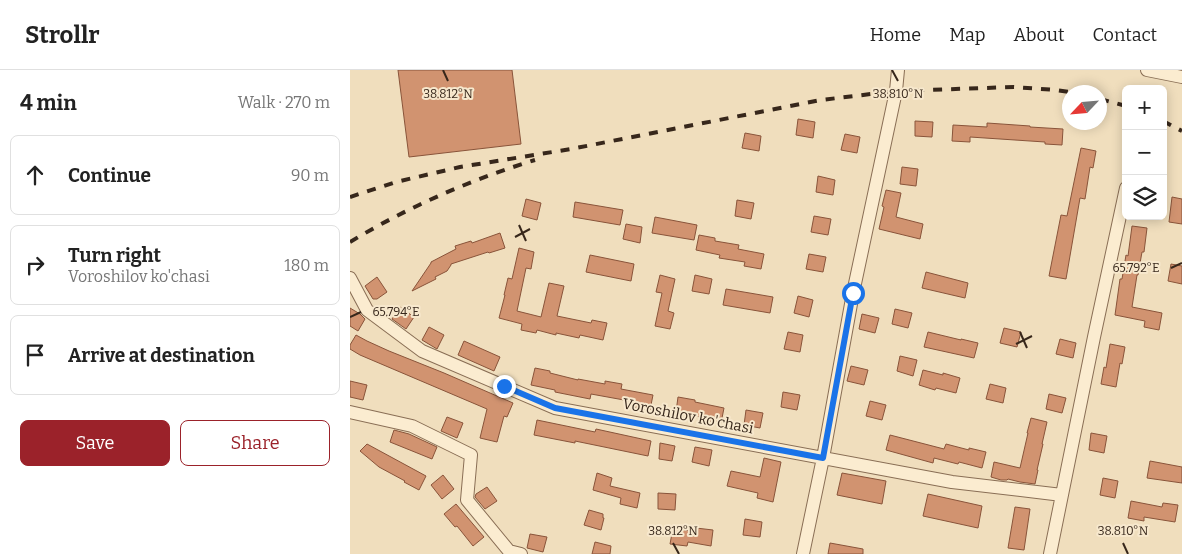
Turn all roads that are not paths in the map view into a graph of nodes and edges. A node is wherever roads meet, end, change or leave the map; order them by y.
1 (898, 70) edge
2 (1147, 70) edge
3 (1182, 77) edge
4 (1122, 207) edge
5 (350, 278) edge
6 (350, 412) edge
7 (823, 458) junction
8 (1062, 496) junction
9 (521, 554) edge
10 (803, 554) edge
11 (1050, 554) edge

1 - 7 street
2 - 3 street
4 - 8 street
5 - 7 street, Voroshilov ko'chasi
6 - 9 street
7 - 8 street, Voroshilov ko'chasi
7 - 10 street
8 - 11 street

